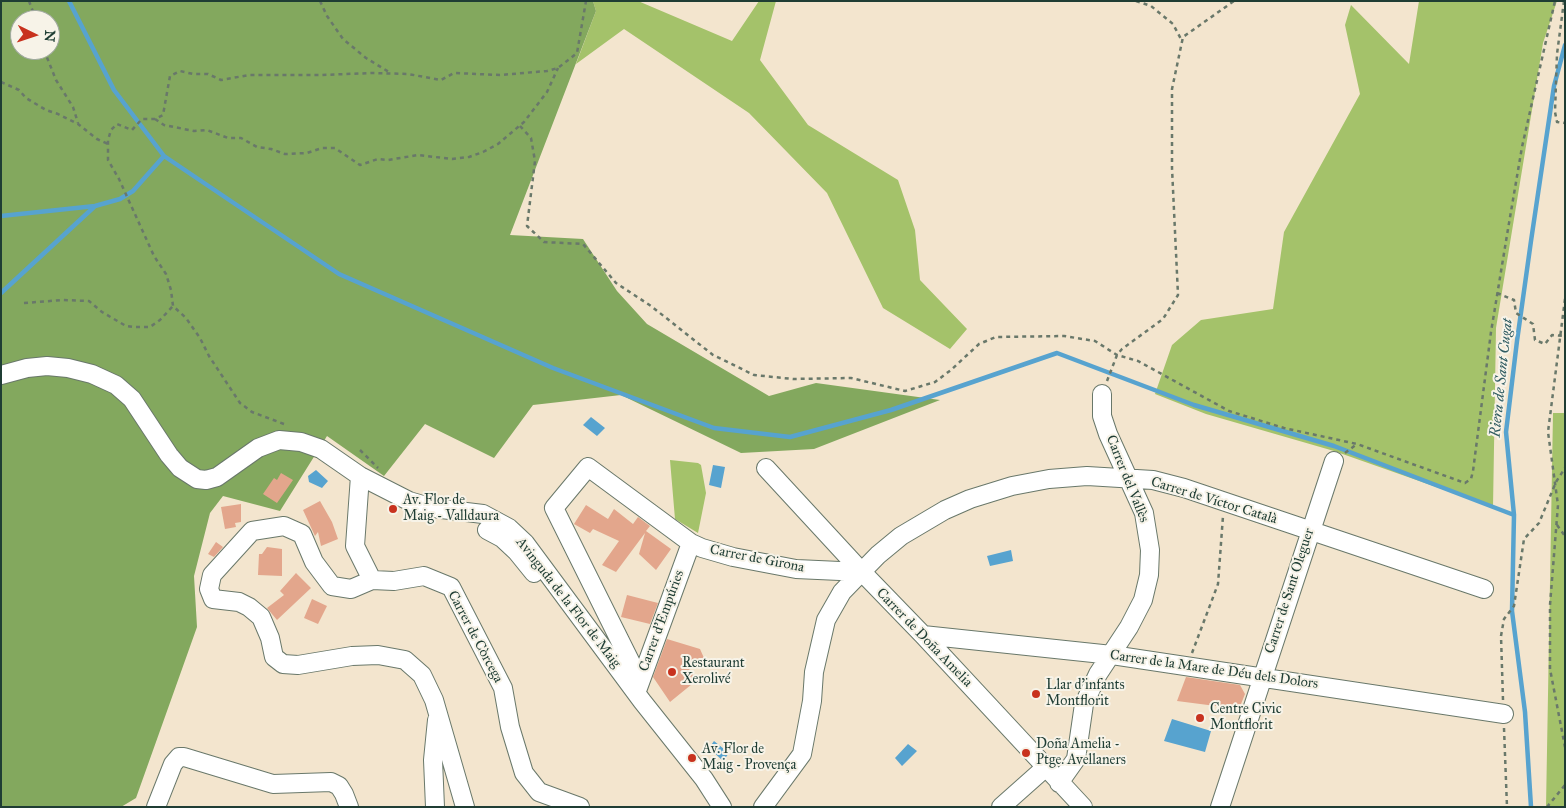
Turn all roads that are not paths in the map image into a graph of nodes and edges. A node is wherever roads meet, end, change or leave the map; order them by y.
1 (1, 375) edge
2 (1102, 394) road end
3 (1334, 461) dead end
4 (766, 468) dead end
5 (360, 476) junction
6 (1129, 478) junction
7 (1310, 530) junction
8 (691, 543) junction
9 (862, 572) junction
10 (372, 580) junction
11 (1484, 589) dead end
12 (923, 635) junction
13 (1112, 655) junction
14 (1262, 677) junction
15 (636, 691) junction
16 (438, 712) junction
17 (1504, 714) road end
18 (1046, 767) junction
19 (704, 779) junction
20 (1059, 783) junction
21 (707, 804) edge
22 (156, 807) edge
23 (349, 807) edge
24 (436, 807) edge
25 (465, 807) edge
26 (580, 807) edge
27 (722, 807) edge
28 (763, 807) edge
29 (1001, 807) edge
30 (1083, 807) edge
31 (1220, 807) edge

1 - 5 street, Avinguda de la Flor de Maig
2 - 6 street, Carrer del Vallès
3 - 7 street, Carrer de Sant Oleguer
4 - 9 street, Carrer de Doña Amelia
5 - 10 street
5 - 15 street, Avinguda de la Flor de Maig
6 - 7 street, Carrer de Víctor Català
6 - 9 street, Carrer de Víctor Català
6 - 13 street, Carrer del Vallès
7 - 11 street, Carrer de Víctor Català
7 - 14 street, Carrer de Sant Oleguer
8 - 9 street, Carrer de Girona
8 - 15 street, Carrer d'Empúries
8 - 15 street, Carrer de Girona
9 - 12 street, Carrer de Doña Amelia
9 - 28 street, Carrer de Víctor Català
10 - 16 street
10 - 26 street, Carrer de Còrcega
12 - 13 street, Carrer de la Mare de Déu dels Dolors
12 - 18 street, Carrer de Doña Amelia
13 - 14 street, Carrer de la Mare de Déu dels Dolors
13 - 20 street, Carrer del Vallès
14 - 17 street, Carrer de la Mare de Déu dels Dolors
14 - 31 street, Carrer de Sant Oleguer
15 - 19 street, Avinguda de la Flor de Maig
15 - 21 street, Avinguda de la Flor de Maig
16 - 24 street
16 - 25 street
18 - 20 street, Carrer de Doña Amelia
18 - 29 street
19 - 21 street
19 - 27 street, Avinguda de la Flor de Maig
20 - 30 street, Carrer de Doña Amelia
22 - 23 street

